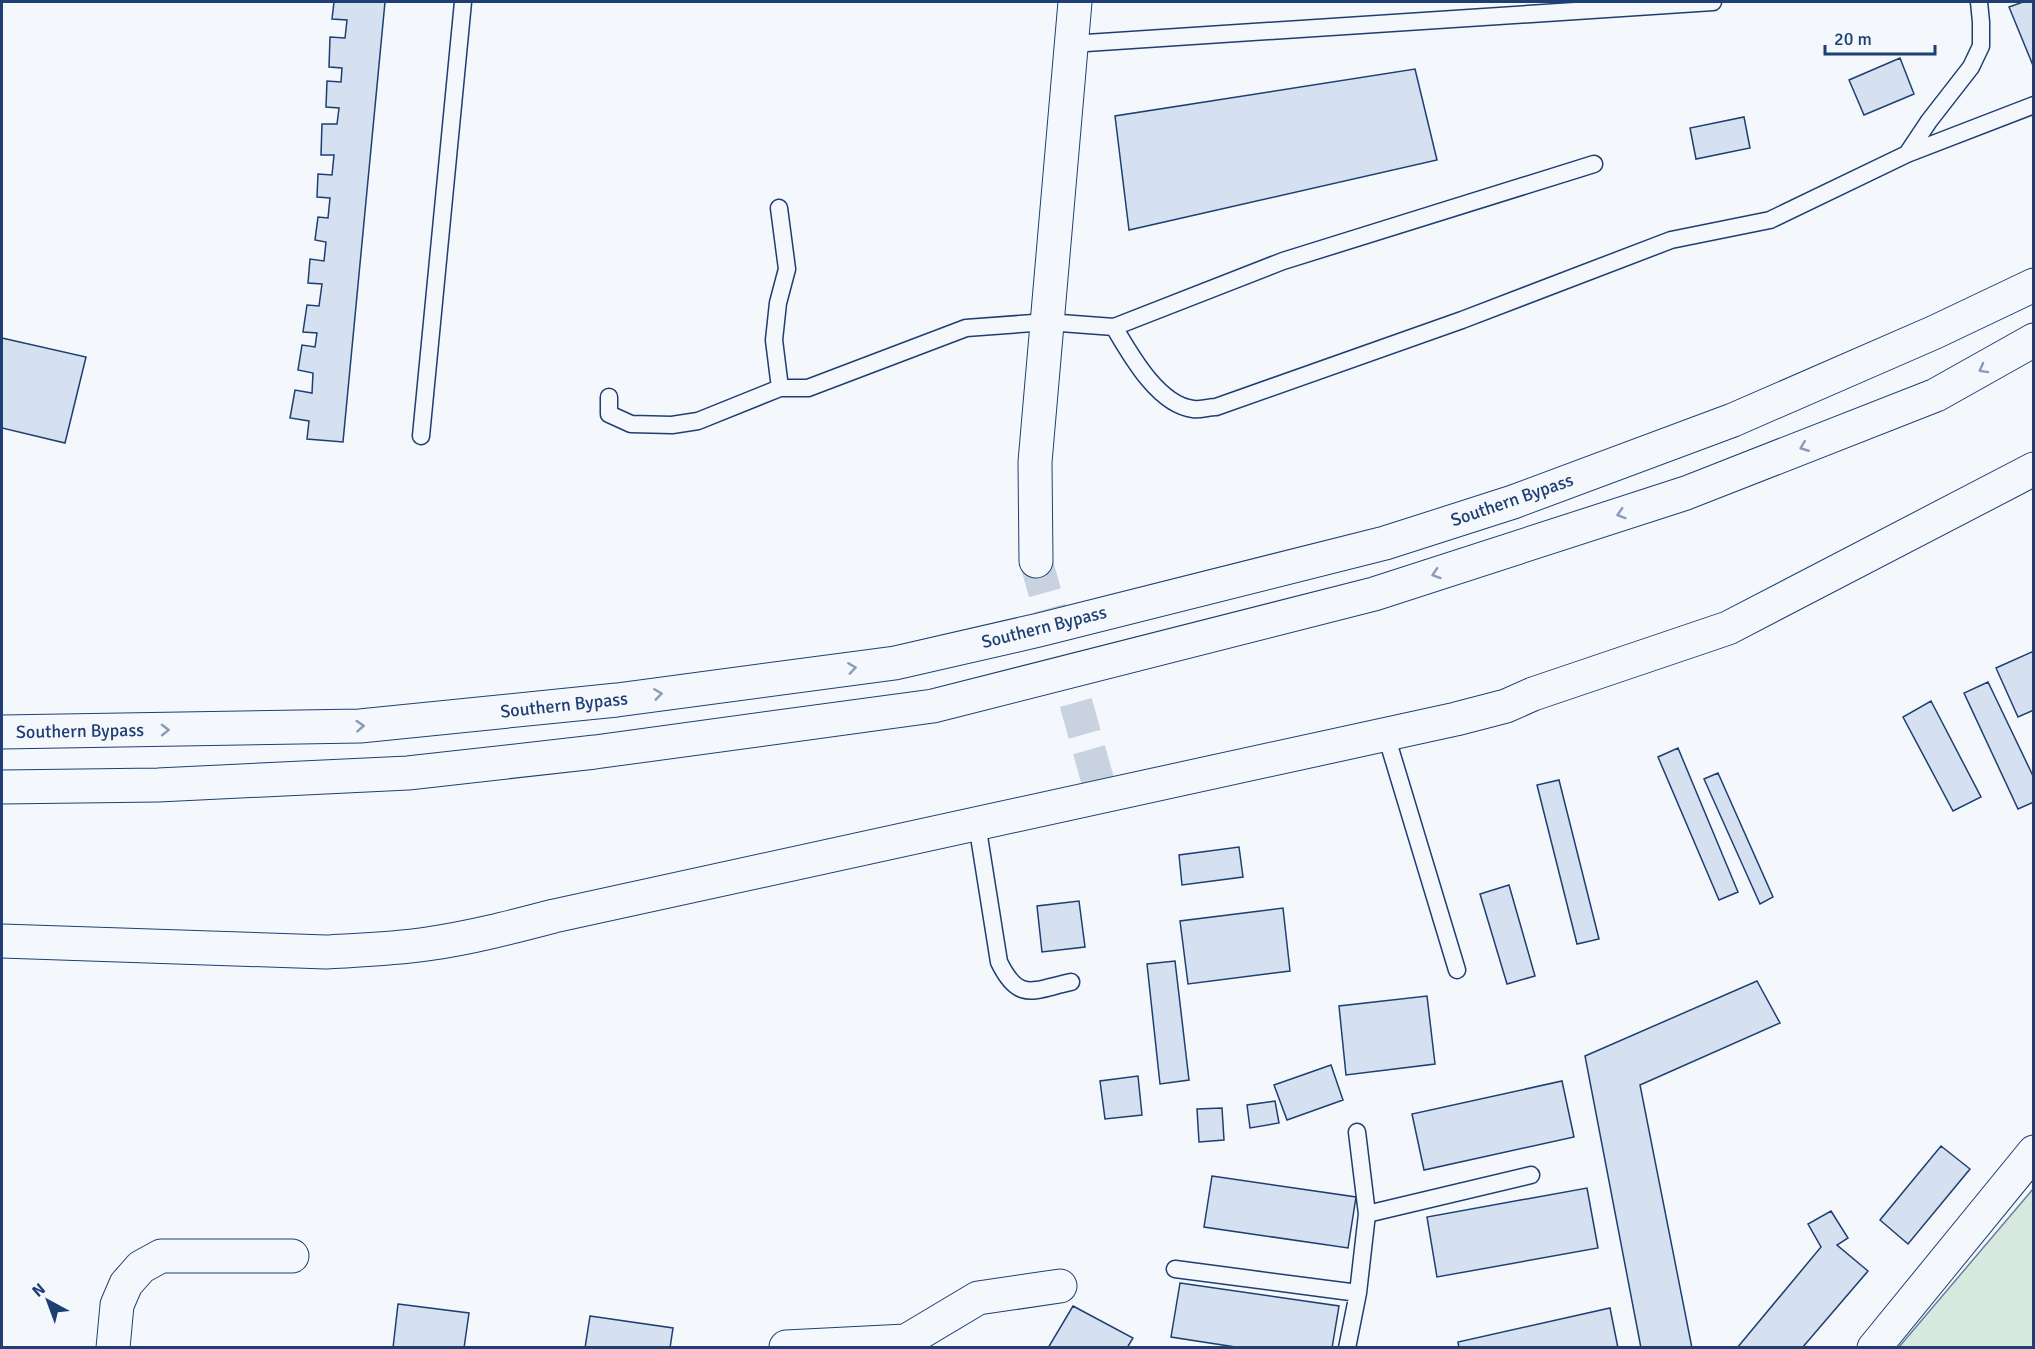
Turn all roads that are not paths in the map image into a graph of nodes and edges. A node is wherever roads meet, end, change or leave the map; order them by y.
1 (463, 2) edge
2 (1075, 2) edge
3 (1713, 2) edge
4 (1979, 2) edge
5 (1071, 44) junction
6 (2034, 105) edge
7 (1907, 154) junction
8 (1594, 164) dead end
9 (779, 208) dead end
10 (2034, 285) edge
11 (1047, 322) junction
12 (1114, 327) junction
13 (2034, 340) edge
14 (780, 388) junction
15 (609, 397) dead end
16 (421, 436) dead end
17 (2034, 469) edge
18 (1036, 561) tunnel mouth
19 (2, 732) edge
20 (1386, 735) junction
21 (2, 787) edge
22 (977, 825) junction
23 (2, 941) edge
24 (1457, 970) dead end
25 (1071, 982) dead end
26 (1357, 1132) dead end
27 (2034, 1152) edge
28 (1531, 1175) dead end
29 (1367, 1214) junction
30 (292, 1256) dead end
31 (1175, 1269) dead end
32 (1060, 1286) dead end
33 (1358, 1293) junction
34 (905, 1344) edge
35 (113, 1347) edge
36 (786, 1347) edge
37 (1347, 1347) edge
38 (1874, 1347) edge

1 - 16 lane
2 - 5 main road
3 - 5 lane
4 - 7 lane
5 - 11 main road
6 - 7 lane
7 - 12 lane
8 - 12 lane
9 - 14 lane
19 -> 10 main road, Southern Bypass
11 - 12 lane
11 - 14 lane
11 - 18 main road
13 -> 21 main road
14 - 15 lane
17 - 20 main road
20 - 22 main road
20 - 24 lane
22 - 23 main road
22 - 25 lane
26 - 29 lane
27 - 38 main road
28 - 29 lane
29 - 33 lane
30 - 35 main road
31 - 33 lane
32 - 34 main road
33 - 37 lane
34 - 36 main road

